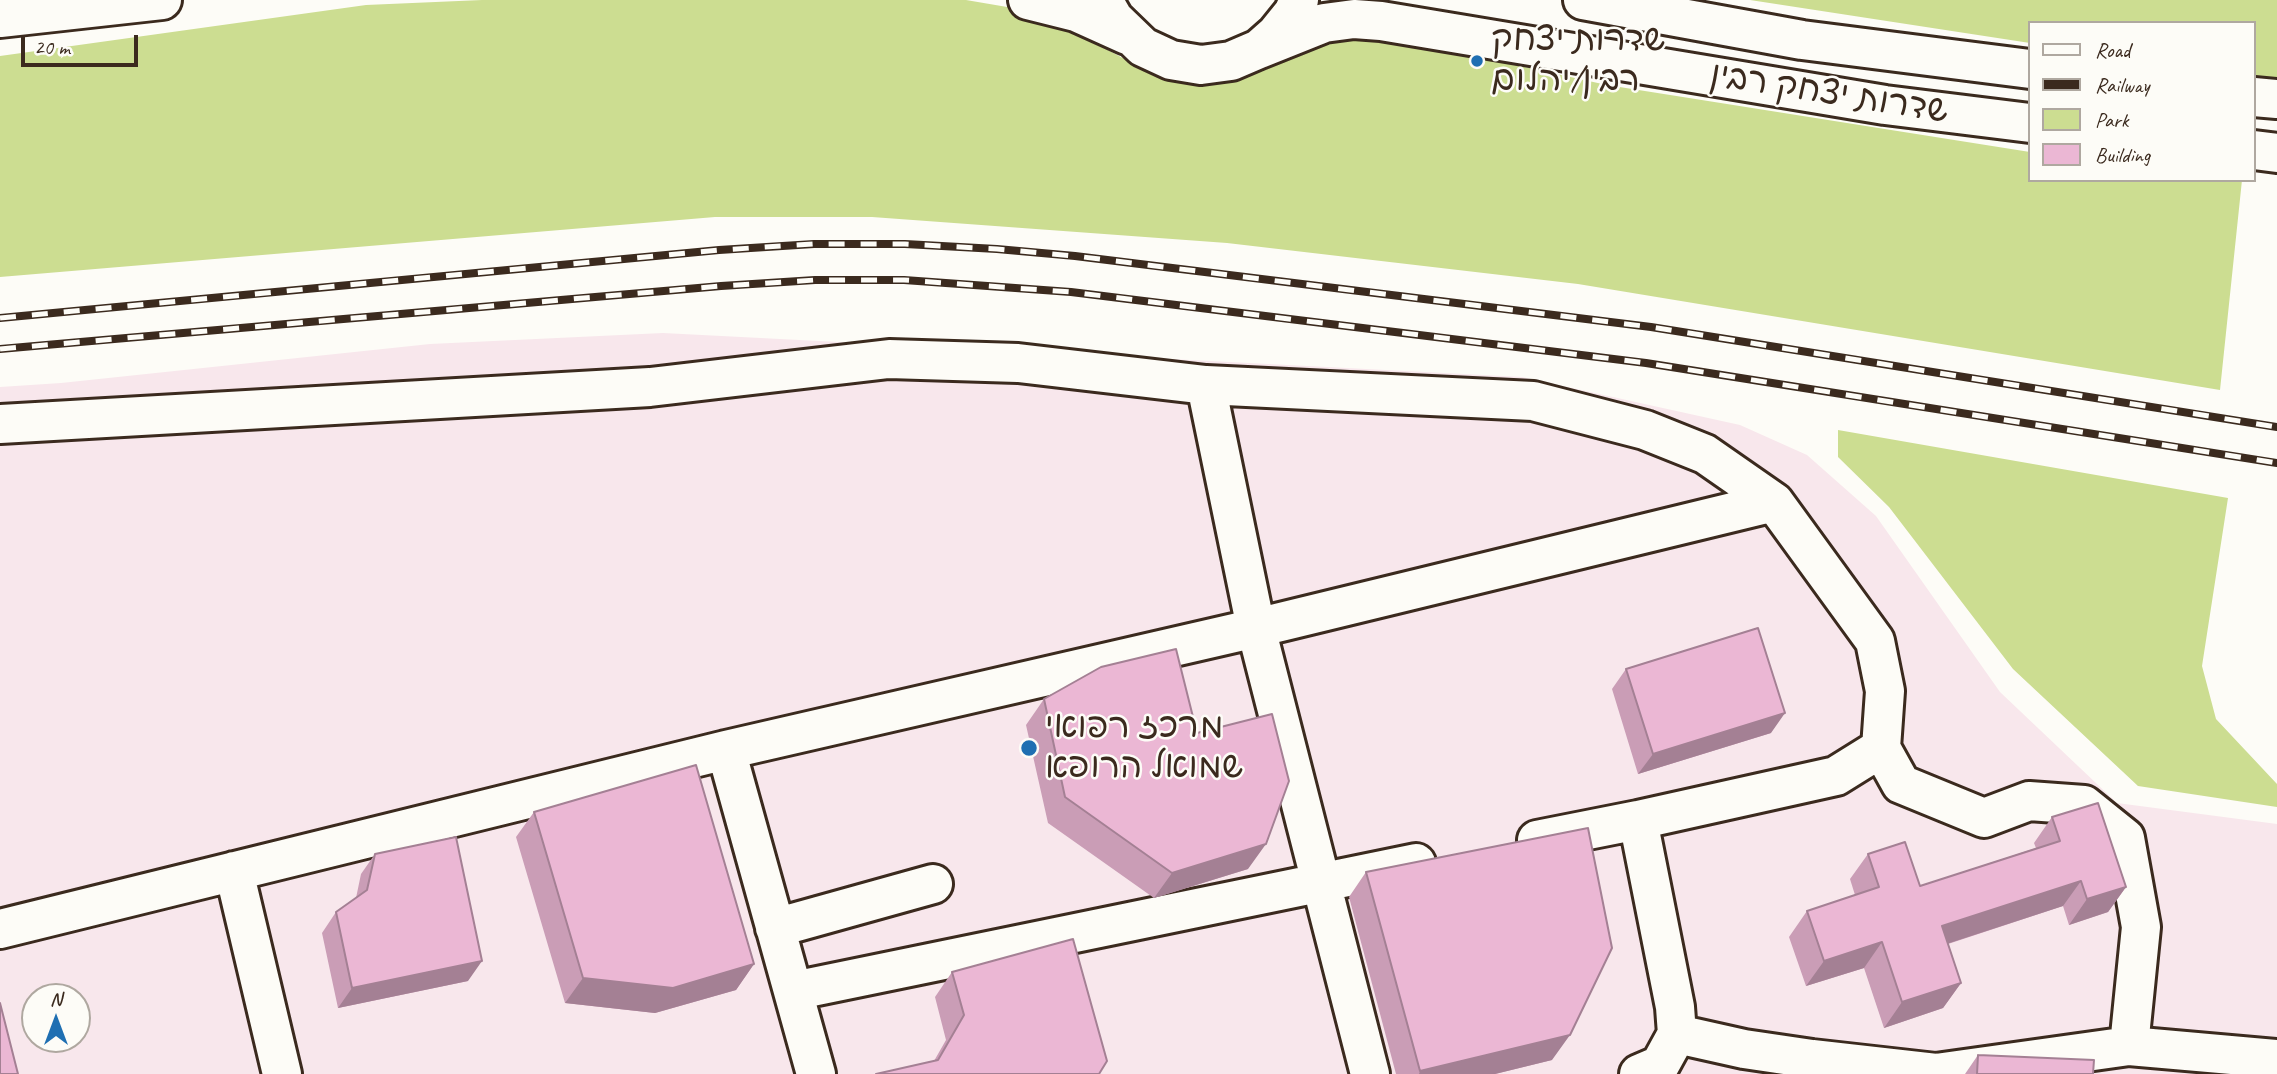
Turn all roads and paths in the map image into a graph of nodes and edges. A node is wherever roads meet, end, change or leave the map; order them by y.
1 (162, 0) edge
2 (1028, 0) edge
3 (1104, 0) edge
4 (1300, 0) edge
5 (1583, 0) edge
6 (0, 18) edge
7 (1129, 36) junction
8 (1259, 48) junction
9 (2028, 69) edge
10 (2256, 97) edge
11 (2277, 100) edge
12 (2028, 122) edge
13 (2256, 150) edge
14 (2277, 153) edge
15 (1206, 385) junction
16 (0, 424) edge
17 (1774, 502) junction
18 (1256, 628) junction
19 (1881, 748) junction
20 (726, 750) junction
21 (1639, 820) junction
22 (1506, 846) edge
23 (1453, 856) edge
24 (234, 871) junction
25 (1321, 882) junction
26 (933, 884) dead end
27 (775, 928) junction
28 (0, 929) edge
29 (793, 991) junction
30 (1677, 1034) junction
31 (2129, 1046) junction
32 (2277, 1059) edge
33 (1936, 1073) edge
34 (282, 1074) edge
35 (816, 1074) edge
36 (1370, 1074) edge
37 (1639, 1074) edge

1 - 6 street
2 - 7 street
3 - 7 street
4 - 8 street
5 - 9 street, שדרות יצחק רבין
7 - 8 street, שדרות יצחק רבין
8 - 12 street, שדרות יצחק רבין
10 - 11 street
13 - 14 street
15 - 16 street
15 - 17 street
15 - 18 street
17 - 18 street
17 - 19 street
18 - 20 street
18 - 25 street
19 - 21 street
19 - 31 street
20 - 24 street
20 - 27 street
21 - 22 street
21 - 30 street
23 - 25 street
24 - 28 street
24 - 34 street
25 - 29 street
25 - 36 street
26 - 27 street
27 - 29 street
29 - 35 street
30 - 33 street
30 - 37 street
31 - 32 street
31 - 33 street

